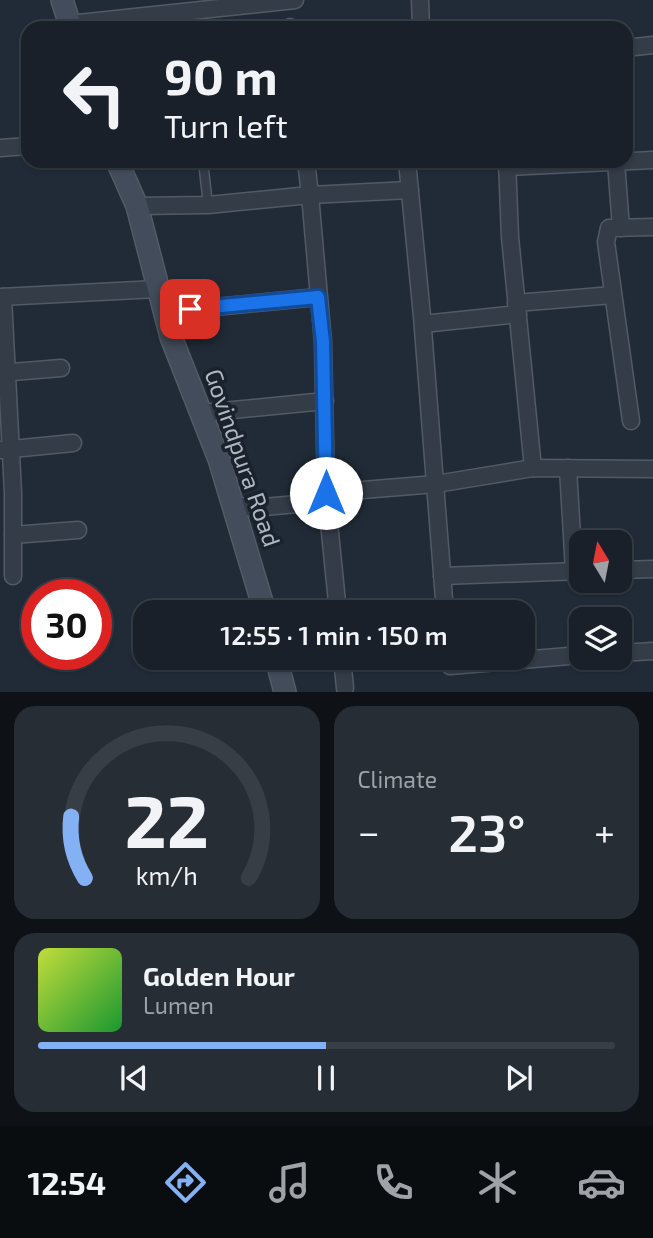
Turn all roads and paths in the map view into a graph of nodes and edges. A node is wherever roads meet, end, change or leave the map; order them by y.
1 (62, 0) edge
2 (295, 0) edge
3 (420, 0) edge
4 (68, 21) edge
5 (113, 21) edge
6 (421, 21) edge
7 (653, 45) edge
8 (633, 47) edge
9 (21, 146) edge
10 (0, 148) edge
11 (653, 160) edge
12 (633, 161) edge
13 (120, 168) edge
14 (204, 168) edge
15 (307, 168) edge
16 (408, 168) edge
17 (507, 168) edge
18 (616, 168) edge
19 (410, 190) junction
20 (310, 195) junction
21 (208, 205) junction
22 (137, 206) junction
23 (653, 226) edge
24 (621, 228) junction
25 (158, 289) junction
26 (613, 295) junction
27 (1, 297) edge
28 (318, 297) junction
29 (517, 308) junction
30 (164, 312) junction
31 (423, 324) junction
32 (61, 368) dead end
33 (3, 372) edge
34 (326, 401) junction
35 (202, 413) junction
36 (631, 421) dead end
37 (73, 443) dead end
38 (5, 450) edge
39 (533, 468) junction
40 (568, 468) junction
41 (653, 468) edge
42 (436, 484) junction
43 (326, 493) junction
44 (233, 505) junction
45 (78, 530) dead end
46 (574, 530) edge
47 (13, 535) junction
48 (653, 569) edge
49 (632, 570) edge
50 (569, 571) edge
51 (13, 576) dead end
52 (442, 576) junction
53 (261, 600) edge
54 (337, 600) edge
55 (444, 600) edge
56 (653, 651) edge
57 (632, 652) edge
58 (569, 656) edge
59 (535, 659) edge
60 (279, 670) edge
61 (343, 670) edge
62 (345, 688) dead end
63 (285, 692) edge

1 - 4 street
2 - 5 street
3 - 6 street
7 - 8 street
9 - 10 street
11 - 12 street
13 - 22 street, Govindpura Road
14 - 21 lane
15 - 20 street
16 - 19 street
17 - 29 street
18 - 24 street
19 - 20 street
19 - 31 street
20 - 21 street
20 - 28 street
21 - 22 street
22 - 25 street, Govindpura Road
23 - 24 street
24 - 26 street
25 - 27 street
25 - 30 street, Govindpura Road
26 - 29 street
26 - 36 street
27 - 33 street
28 - 30 street
28 - 34 street
29 - 31 street
29 - 39 street
30 - 35 street, Govindpura Road
31 - 42 street
32 - 33 street
33 - 38 street
34 - 35 street
34 - 43 street
35 - 44 street, Govindpura Road
37 - 38 street
38 - 47 street
39 - 40 street
39 - 42 street
40 - 41 street
40 - 46 street
42 - 43 street
42 - 52 street
43 - 44 street
43 - 54 street
44 - 53 street, Govindpura Road
45 - 47 street
47 - 51 street
48 - 49 street
50 - 52 street
52 - 55 street
56 - 57 street
58 - 59 street
60 - 63 street
61 - 62 street

